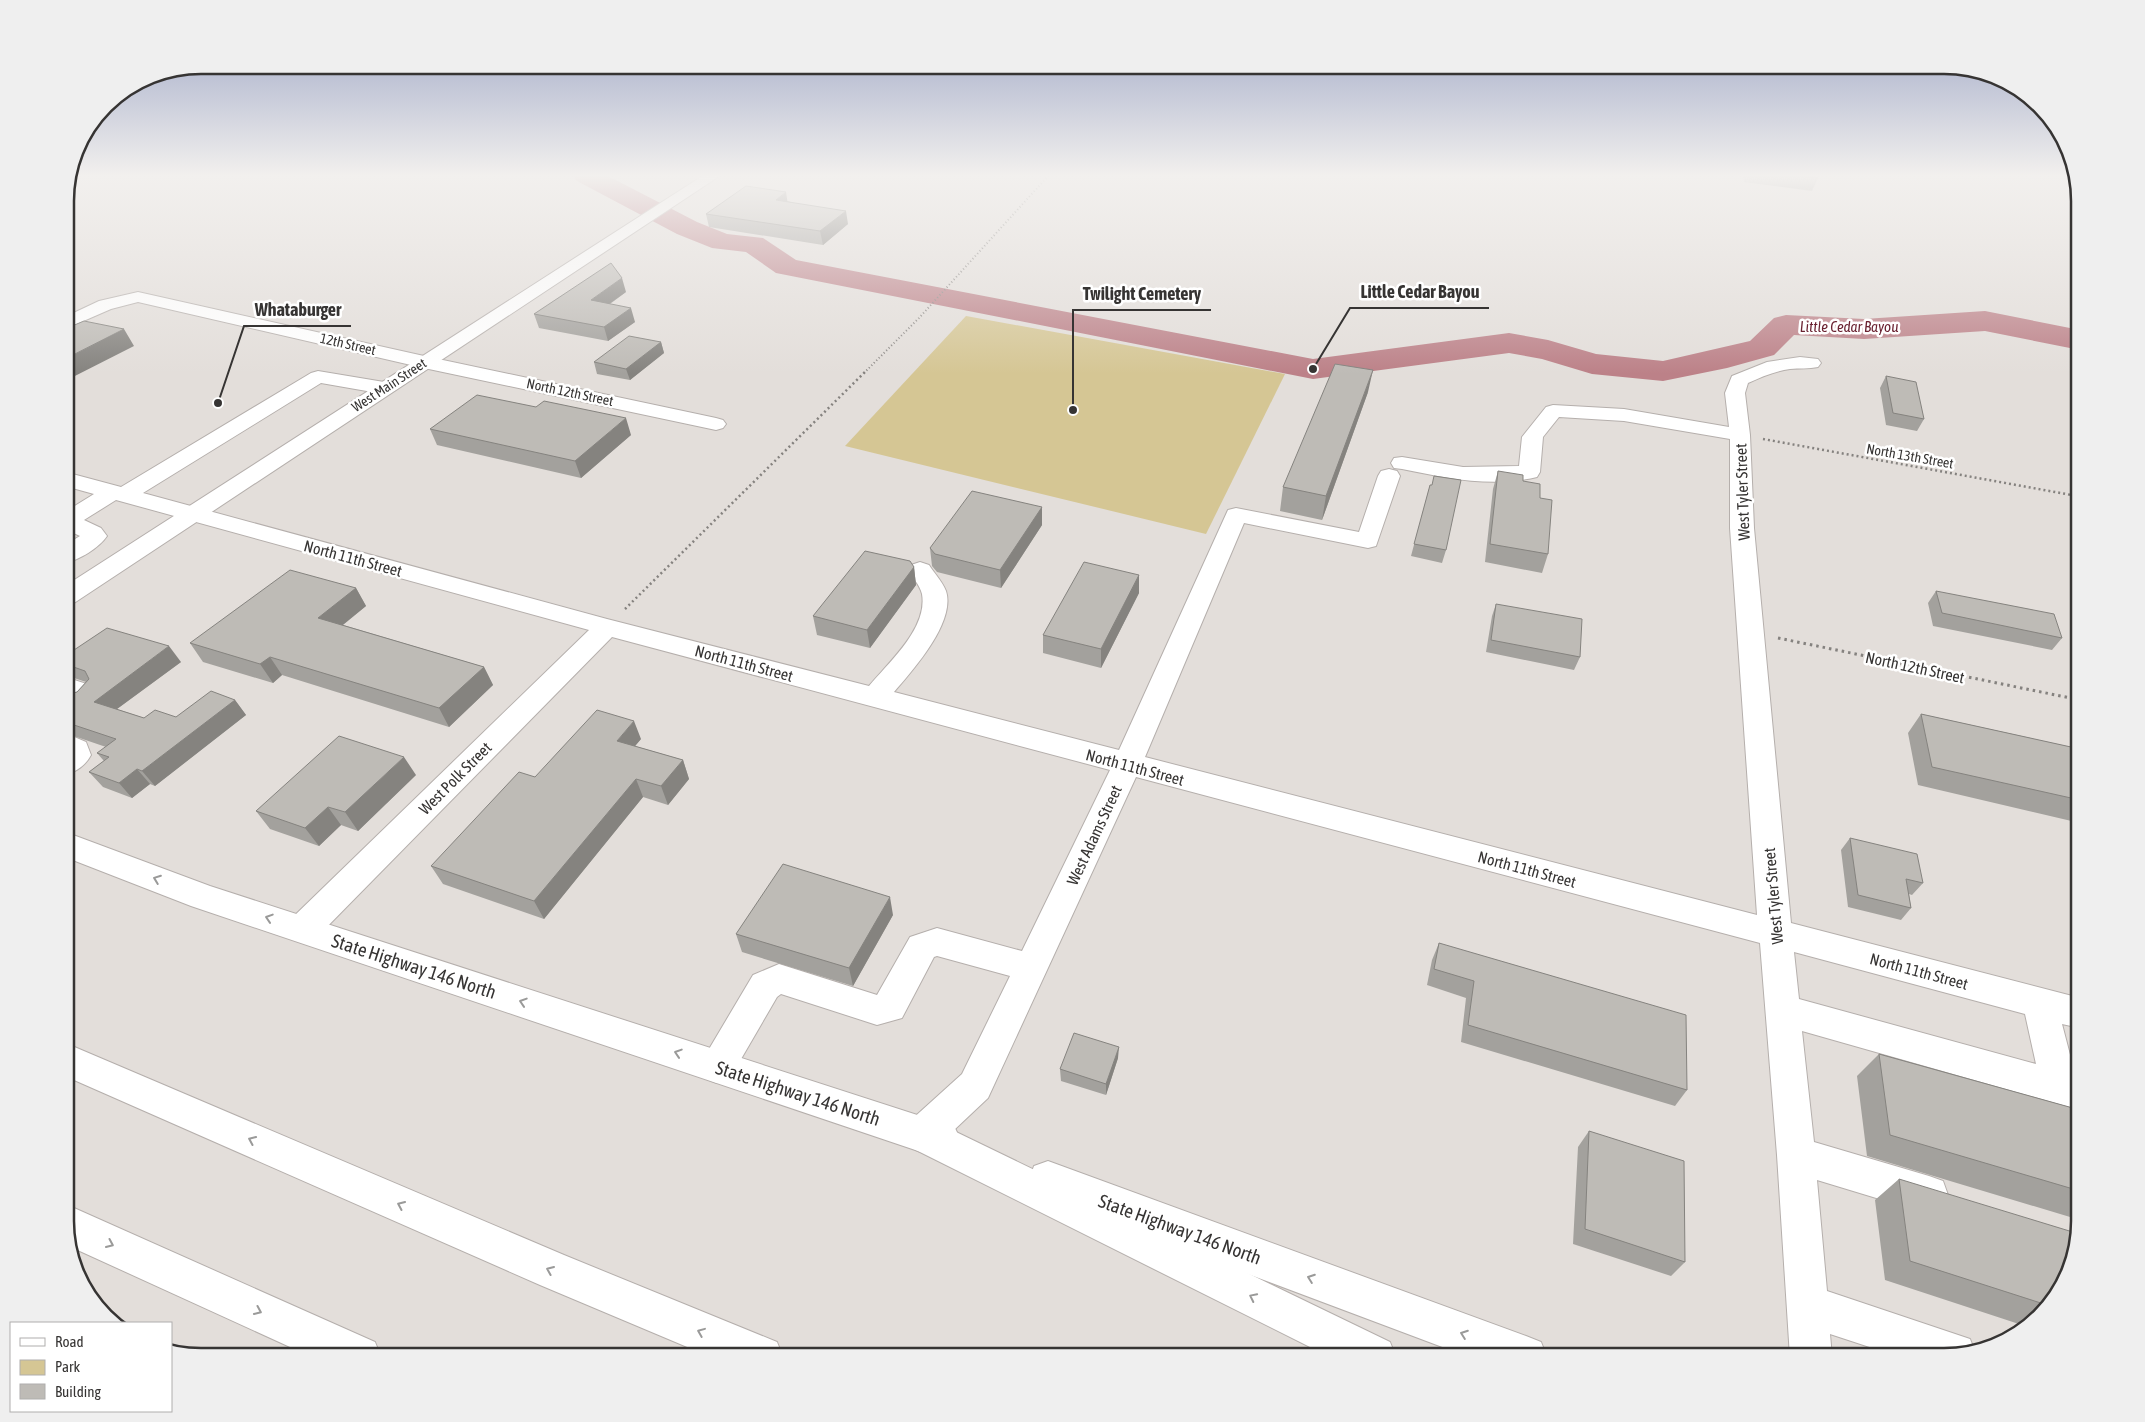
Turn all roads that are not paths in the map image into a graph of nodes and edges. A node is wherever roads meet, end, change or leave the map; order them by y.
1 (611, 241) edge
2 (74, 320) edge
3 (424, 362) junction
4 (1811, 363) dead end
5 (384, 388) junction
6 (716, 424) dead end
7 (1740, 435) junction
8 (74, 482) edge
9 (118, 494) junction
10 (193, 513) junction
11 (74, 517) edge
12 (74, 524) edge
13 (74, 550) edge
14 (920, 570) dead end
15 (74, 591) edge
16 (607, 627) junction
17 (874, 698) junction
18 (1127, 765) junction
19 (74, 847) edge
20 (303, 929) junction
21 (1776, 934) junction
22 (1032, 968) junction
23 (2038, 1002) junction
24 (1783, 1010) junction
25 (2071, 1011) edge
26 (74, 1063) edge
27 (717, 1066) junction
28 (2070, 1090) edge
29 (923, 1134) junction
30 (1796, 1155) junction
31 (1963, 1206) edge
32 (74, 1228) edge
33 (1807, 1305) junction
34 (340, 1348) edge
35 (740, 1348) edge
36 (1357, 1348) edge
37 (1502, 1348) edge
38 (1810, 1348) edge
39 (1937, 1348) edge

1 - 3 main road, West Main Street
2 - 3 main road, 12th Street
3 - 5 main road, West Main Street
3 - 6 main road, North 12th Street
4 - 7 main road, West Tyler Street
5 - 9 main road
5 - 10 main road, West Main Street
7 - 18 main road, West Adams Street
7 - 21 main road, West Tyler Street
8 - 9 main road, North 11th Street
9 - 10 main road, North 11th Street
9 - 11 main road
10 - 15 main road, West Main Street
10 - 16 main road, North 11th Street
12 - 13 main road
14 - 17 main road
16 - 17 main road, North 11th Street
16 - 20 main road, West Polk Street
17 - 18 main road, North 11th Street
18 - 21 main road, North 11th Street
18 - 22 main road, West Adams Street
20 -> 19 main road, State Highway 146 North
27 -> 20 main road, State Highway 146 North
21 - 23 main road, North 11th Street
21 - 24 main road, West Tyler Street
22 - 27 main road
22 - 29 main road, West Adams Street
23 - 25 main road, North 11th Street
23 - 28 main road
24 - 28 main road
24 - 30 main road, West Tyler Street
35 -> 26 main road
27 - 29 main road, State Highway 146 North
36 -> 29 main road
37 -> 29 main road, State Highway 146 North
30 - 31 main road
30 - 33 main road, West Tyler Street
32 -> 34 main road
33 - 38 main road, West Tyler Street
33 - 39 main road

